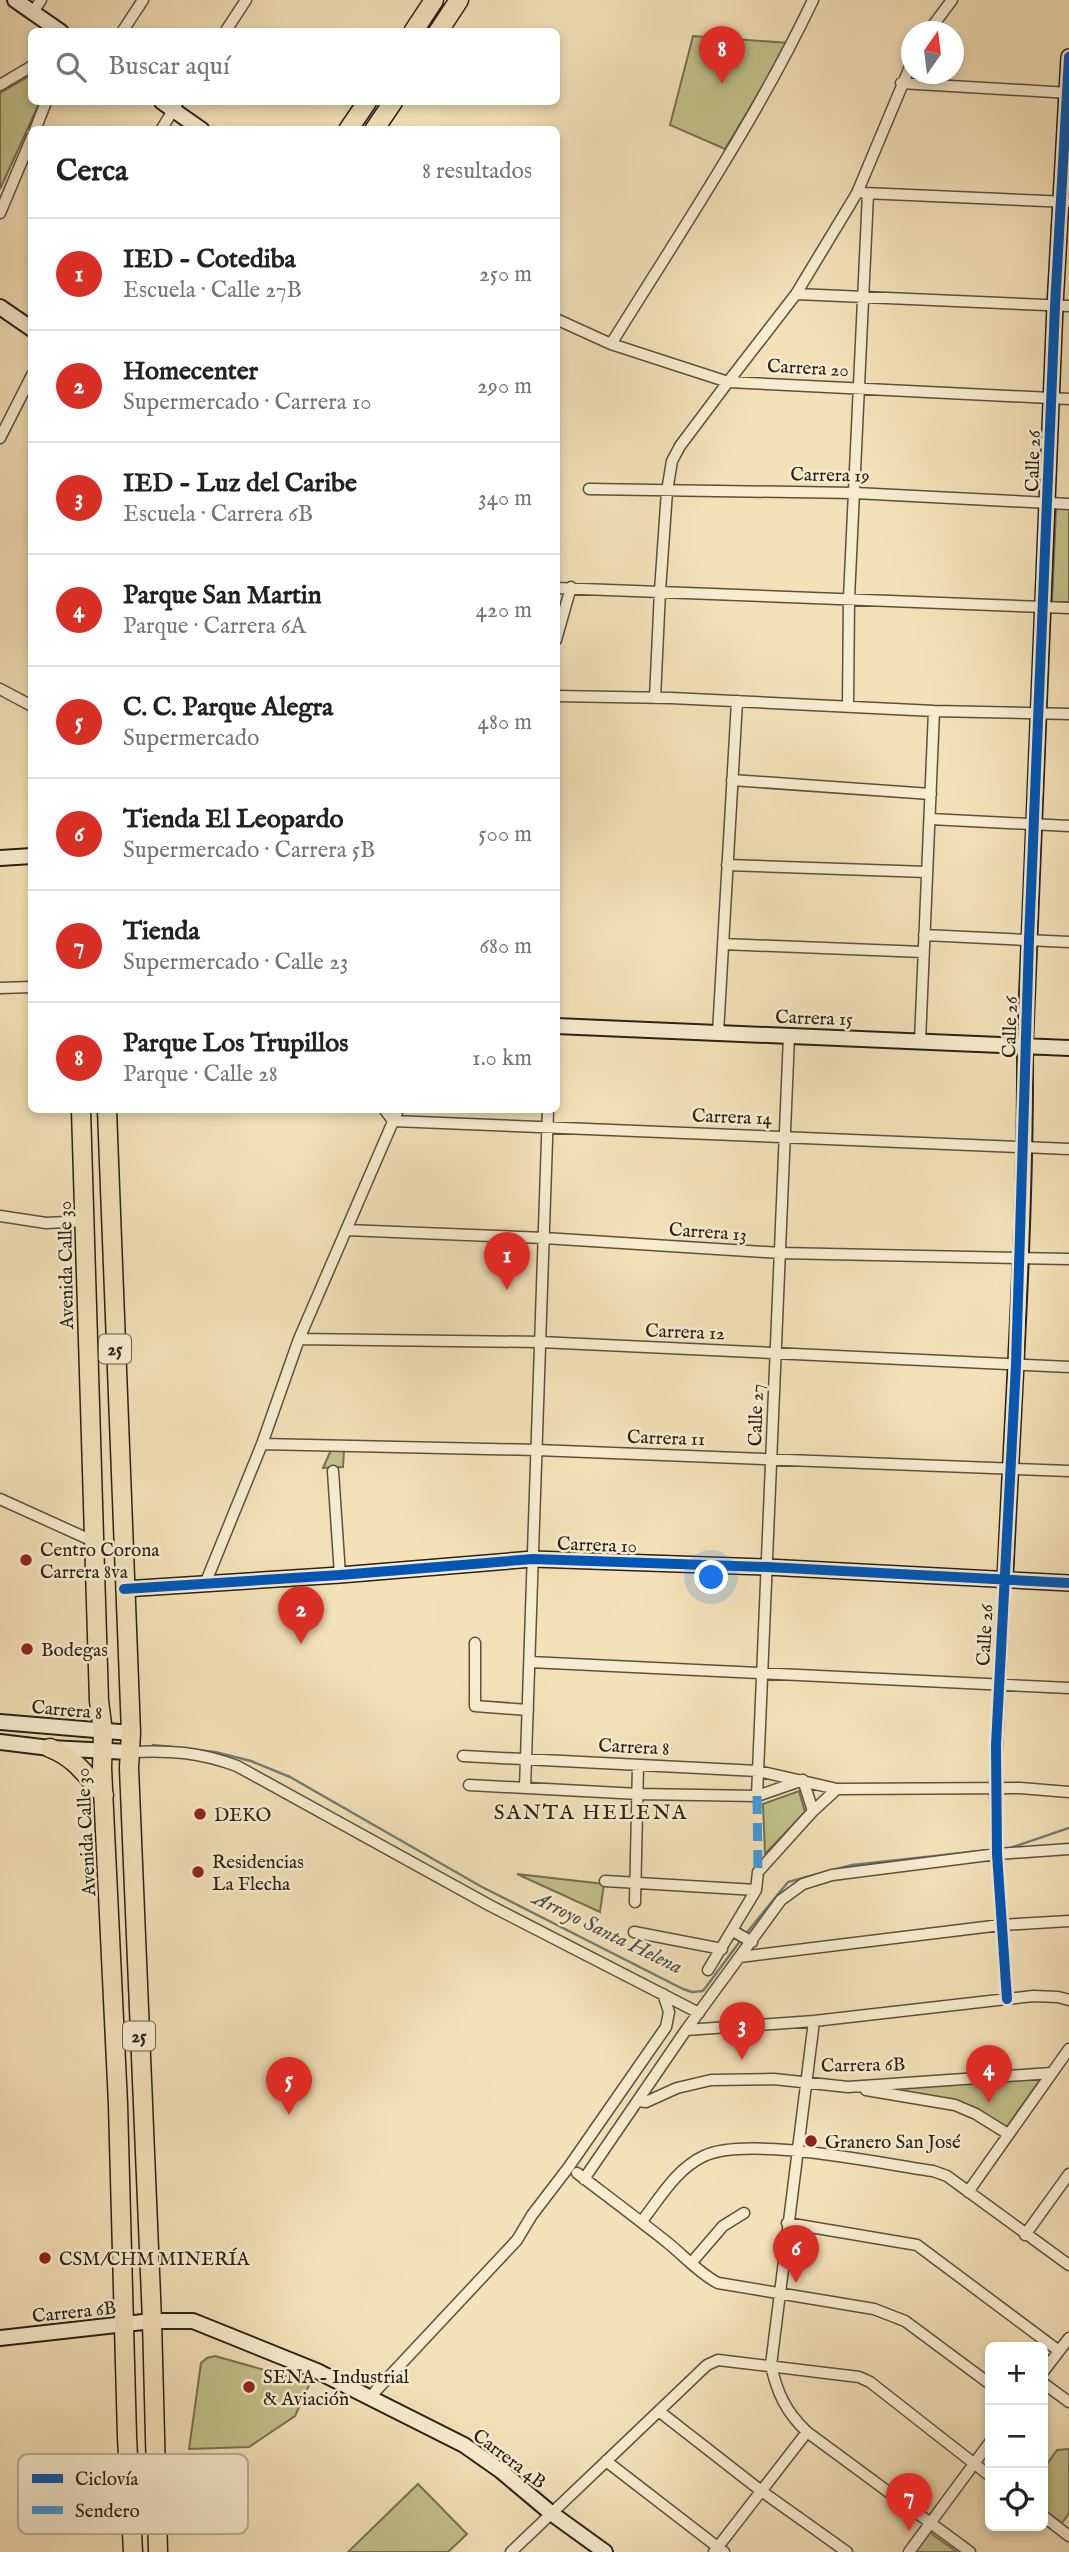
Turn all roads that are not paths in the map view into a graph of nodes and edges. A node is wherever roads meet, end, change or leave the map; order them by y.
1 (15, 0) edge
2 (143, 0) edge
3 (246, 0) edge
4 (435, 0) edge
5 (459, 0) edge
6 (813, 0) edge
7 (952, 0) edge
8 (37, 6) edge
9 (936, 21) edge
10 (57, 28) edge
11 (125, 28) edge
12 (228, 28) edge
13 (416, 28) edge
14 (441, 28) edge
15 (1069, 57) edge
16 (28, 68) edge
17 (901, 83) edge
18 (918, 84) edge
19 (0, 85) edge
20 (1068, 93) edge
21 (45, 105) edge
22 (171, 105) edge
23 (172, 105) edge
24 (365, 105) edge
25 (391, 105) edge
26 (37, 126) edge
27 (163, 126) edge
28 (197, 126) edge
29 (351, 126) edge
30 (377, 126) edge
31 (28, 146) edge
32 (857, 192) junction
33 (868, 194) junction
34 (1065, 202) edge
35 (0, 213) edge
36 (796, 294) junction
37 (863, 298) junction
38 (1062, 306) edge
39 (0, 307) edge
40 (560, 321) edge
41 (28, 326) edge
42 (611, 344) junction
43 (728, 382) junction
44 (28, 383) edge
45 (859, 389) junction
46 (1052, 398) junction
47 (1069, 399) edge
48 (0, 438) edge
49 (589, 489) dead end
50 (667, 491) junction
51 (855, 494) junction
52 (1048, 503) junction
53 (1069, 504) edge
54 (571, 587) junction
55 (560, 588) edge
56 (660, 591) junction
57 (849, 598) junction
58 (1044, 607) junction
59 (1069, 608) edge
60 (560, 626) edge
61 (0, 690) edge
62 (560, 696) edge
63 (655, 698) junction
64 (737, 701) junction
65 (28, 704) edge
66 (848, 706) junction
67 (934, 711) junction
68 (1039, 713) junction
69 (1069, 714) edge
70 (732, 780) junction
71 (932, 794) junction
72 (930, 820) junction
73 (1034, 824) junction
74 (1069, 826) edge
75 (28, 856) edge
76 (0, 858) edge
77 (727, 865) junction
78 (927, 872) junction
79 (924, 935) junction
80 (1029, 940) junction
81 (1069, 942) edge
82 (723, 944) junction
83 (923, 952) junction
84 (28, 986) edge
85 (0, 988) edge
86 (560, 1026) edge
87 (718, 1033) junction
88 (789, 1036) junction
89 (920, 1041) junction
90 (1025, 1046) junction
91 (1069, 1048) edge
92 (81, 1113) edge
93 (107, 1113) edge
94 (387, 1113) edge
95 (397, 1113) edge
96 (548, 1113) edge
97 (393, 1121) junction
98 (548, 1128) junction
99 (784, 1137) junction
100 (1024, 1147) junction
101 (1069, 1149) edge
102 (0, 1216) edge
103 (86, 1221) junction
104 (346, 1230) junction
105 (544, 1238) junction
106 (780, 1252) junction
107 (1020, 1256) junction
108 (1069, 1259) edge
109 (299, 1339) junction
110 (541, 1342) junction
111 (776, 1352) junction
112 (1016, 1364) junction
113 (1069, 1367) edge
114 (262, 1444) junction
115 (537, 1450) junction
116 (771, 1459) junction
117 (1010, 1469) junction
118 (333, 1471) dead end
119 (1069, 1471) edge
120 (0, 1499) edge
121 (96, 1542) junction
122 (533, 1559) junction
123 (767, 1567) junction
124 (340, 1575) junction
125 (1005, 1581) junction
126 (1069, 1583) edge
127 (205, 1584) junction
128 (124, 1589) junction
129 (475, 1643) dead end
130 (530, 1662) junction
131 (762, 1674) junction
132 (999, 1685) junction
133 (1069, 1688) edge
134 (528, 1710) junction
135 (0, 1722) edge
136 (103, 1732) junction
137 (131, 1733) junction
138 (0, 1742) edge
139 (50, 1748) junction
140 (102, 1751) junction
141 (130, 1752) junction
142 (463, 1756) dead end
143 (526, 1760) junction
144 (638, 1766) junction
145 (758, 1771) junction
146 (803, 1780) junction
147 (469, 1785) dead end
148 (525, 1787) junction
149 (995, 1788) junction
150 (837, 1789) junction
151 (1069, 1792) edge
152 (639, 1794) junction
153 (104, 1796) junction
154 (757, 1796) junction
155 (813, 1811) junction
156 (1069, 1849) edge
157 (997, 1854) junction
158 (605, 1881) dead end
159 (636, 1883) junction
160 (756, 1890) junction
161 (635, 1902) dead end
162 (1069, 1921) edge
163 (1001, 1925) junction
164 (634, 1932) dead end
165 (742, 1936) junction
166 (722, 1949) junction
167 (740, 1957) junction
168 (708, 1970) dead end
169 (663, 1994) junction
170 (1007, 1999) junction
171 (1069, 2000) edge
172 (699, 2014) junction
173 (814, 2021) junction
174 (686, 2030) junction
175 (1069, 2049) edge
176 (1051, 2073) junction
177 (806, 2083) junction
178 (848, 2087) junction
179 (634, 2098) junction
180 (1008, 2134) junction
181 (796, 2151) junction
182 (1069, 2174) edge
183 (968, 2192) junction
184 (744, 2213) dead end
185 (642, 2221) junction
186 (787, 2223) junction
187 (1025, 2235) junction
188 (692, 2262) junction
189 (1069, 2265) edge
190 (780, 2294) junction
191 (152, 2321) junction
192 (125, 2325) junction
193 (0, 2338) edge
194 (1069, 2338) edge
195 (1059, 2351) junction
196 (771, 2365) junction
197 (1048, 2365) edge
198 (985, 2380) edge
199 (1048, 2387) edge
200 (370, 2397) junction
201 (1069, 2402) edge
202 (660, 2412) junction
203 (807, 2432) junction
204 (985, 2449) edge
205 (129, 2454) edge
206 (155, 2454) edge
207 (606, 2461) junction
208 (974, 2464) junction
209 (985, 2472) edge
210 (760, 2490) junction
211 (551, 2513) junction
212 (1048, 2520) edge
213 (930, 2523) junction
214 (131, 2534) edge
215 (158, 2534) edge
216 (1069, 2536) edge
217 (719, 2550) edge
218 (132, 2552) edge
219 (158, 2552) edge
220 (511, 2552) edge
221 (605, 2552) edge
222 (847, 2552) edge
223 (909, 2552) edge
224 (970, 2552) edge

1 - 8 street
2 - 11 street
3 - 12 street
4 - 13 highway
5 - 14 highway
6 - 42 street
7 - 9 street
8 - 10 street
15 - 20 street, Calle 26
16 - 19 street
17 - 32 street
18 - 20 street
20 - 34 street, Calle 26
21 - 26 street
22 - 27 street
23 - 28 street
24 - 29 highway
25 - 30 highway
31 - 35 street
32 - 33 street
32 - 36 street
33 - 34 street
33 - 37 street
34 - 38 street, Calle 26
36 - 37 street
36 - 43 street
37 - 38 street
37 - 45 street
38 - 46 street, Calle 26
39 - 41 street
40 - 42 street, Carrera 20
42 - 43 street, Carrera 20
43 - 45 street, Carrera 20
43 - 50 street
44 - 48 street
45 - 46 street, Carrera 20
45 - 51 street
46 - 47 street, Carrera 20
46 - 52 street, Calle 26
49 - 50 street, Carrera 19
50 - 51 street, Carrera 19
50 - 56 street
51 - 52 street, Carrera 19
51 - 57 street
52 - 53 street, Carrera 19
52 - 58 street, Calle 26
54 - 55 street
54 - 56 street
54 - 60 street
56 - 57 street
56 - 63 street
57 - 58 street
57 - 66 street
58 - 59 street
58 - 68 street, Calle 26
61 - 65 street
62 - 63 street
63 - 64 street
64 - 66 street
64 - 70 street
66 - 67 street
67 - 68 street
67 - 71 street
68 - 69 street
68 - 73 street, Calle 26
70 - 71 street
70 - 77 street
71 - 72 street
72 - 73 street
72 - 78 street
73 - 74 street
73 - 80 street, Calle 26
75 - 76 street
77 - 78 street
77 - 82 street
78 - 79 street
79 - 80 street
79 - 83 street
80 - 81 street
80 - 90 street, Calle 26
82 - 83 street
82 - 87 street
83 - 89 street
84 - 85 street
86 - 87 street, Carrera 15
87 - 88 street, Carrera 15
88 - 89 street, Carrera 15
88 - 99 street, Calle 27
89 - 90 street, Carrera 15
90 - 91 street, Carrera 15
90 - 100 street, Calle 26
92 - 103 highway, Avenida Calle 30 / 25
93 - 128 highway, 25
94 - 97 street
95 - 97 street
96 - 98 street
97 - 98 street, Carrera 14
97 - 104 street
98 - 99 street, Carrera 14
98 - 105 street
99 - 100 street, Carrera 14
99 - 106 street, Calle 27
100 - 101 street, Carrera 14
100 - 107 street, Calle 26
102 - 103 street
103 - 121 highway, Avenida Calle 30 / 25
104 - 105 street, Carrera 13
104 - 109 street
105 - 106 street, Carrera 13
105 - 110 street
106 - 107 street, Carrera 13
106 - 111 street, Calle 27
107 - 108 street, Carrera 13
107 - 112 street, Calle 26
109 - 110 street, Carrera 12
109 - 114 street
110 - 111 street, Carrera 12
110 - 115 street
111 - 112 street, Carrera 12
111 - 116 street, Calle 27
112 - 113 street, Carrera 12
112 - 117 street, Calle 26
114 - 115 street, Carrera 11
114 - 127 street
115 - 116 street, Carrera 11
115 - 122 street
116 - 117 street, Carrera 11
116 - 123 street, Calle 27
117 - 119 street, Carrera 11
117 - 125 street, Calle 26
118 - 124 street
120 - 121 street
121 - 136 highway, Avenida Calle 30 / 25
122 - 123 street, Carrera 10
122 - 124 street, Carrera 10
122 - 130 street
123 - 125 street, Carrera 10
123 - 131 street, Calle 27
124 - 127 street, Carrera 10
125 - 126 street, Carrera 10
125 - 132 street, Calle 26
127 - 128 street, Carrera 10
128 - 137 highway, 25
129 - 134 street
130 - 131 street
130 - 134 street
131 - 132 street
131 - 145 street, Calle 27
132 - 133 street
132 - 149 street, Calle 26
134 - 143 street
135 - 136 street, Carrera 8
136 - 137 street, Carrera 8
136 - 140 highway, Avenida Calle 30 / 25
137 - 141 highway, 25
138 - 139 street, Carrera 8
139 - 140 street, Carrera 8
139 - 153 highway
140 - 141 street, Carrera 8
140 - 153 highway, Avenida Calle 30 / 25
141 - 169 street
141 - 191 highway, 25
142 - 143 street, Carrera 8
143 - 144 street, Carrera 8
143 - 148 street
144 - 145 street, Carrera 8
144 - 152 street
145 - 146 street, Carrera 8
145 - 154 street, Calle 27
146 - 150 street, Carrera 8
146 - 154 street
146 - 155 street
147 - 148 street
148 - 152 street
149 - 150 street, Carrera 8
149 - 151 street, Carrera 8
149 - 157 street, Calle 26
150 - 155 street
152 - 154 street
152 - 159 street
153 - 192 highway, Avenida Calle 30 / 25
155 - 160 street
156 - 157 street
157 - 163 street, Calle 26
157 - 165 street
158 - 159 street
159 - 160 street
159 - 161 street
160 - 165 street
162 - 163 street
163 - 167 street
163 - 170 street, Calle 26
164 - 166 street
165 - 166 street
165 - 167 street
166 - 168 street
167 - 172 street
169 - 172 street
169 - 200 street
170 - 171 street
170 - 173 street
172 - 174 street
173 - 174 street
173 - 177 street
174 - 179 street
175 - 176 street
176 - 178 street, Carrera 6B
176 - 180 street
177 - 178 street, Carrera 6B
177 - 179 street, Carrera 6B
177 - 181 street
178 - 180 street
179 - 185 street
180 - 183 street
181 - 183 street
181 - 185 street
181 - 186 street
182 - 187 street
183 - 187 street
184 - 188 street
185 - 188 street
186 - 190 street
186 - 195 street
187 - 189 street
188 - 190 street
190 - 196 street
190 - 198 street
191 - 192 street, Carrera 6B
191 - 200 street, Carrera 4B
191 - 206 highway, 25
192 - 193 street, Carrera 6B
192 - 205 highway, Avenida Calle 30 / 25
194 - 195 street
195 - 197 street
196 - 202 street
196 - 203 street
196 - 208 street
199 - 201 street
200 - 211 street, Carrera 4B
202 - 207 street
202 - 210 street
203 - 210 street
203 - 213 street
204 - 208 street
207 - 211 street
207 - 217 street
208 - 209 street
208 - 213 street
210 - 217 street
210 - 222 street
211 - 220 street
211 - 221 street, Carrera 4B
212 - 216 street
213 - 223 street
213 - 224 street
214 - 218 highway, Avenida Calle 30 / 25
215 - 219 highway, 25

